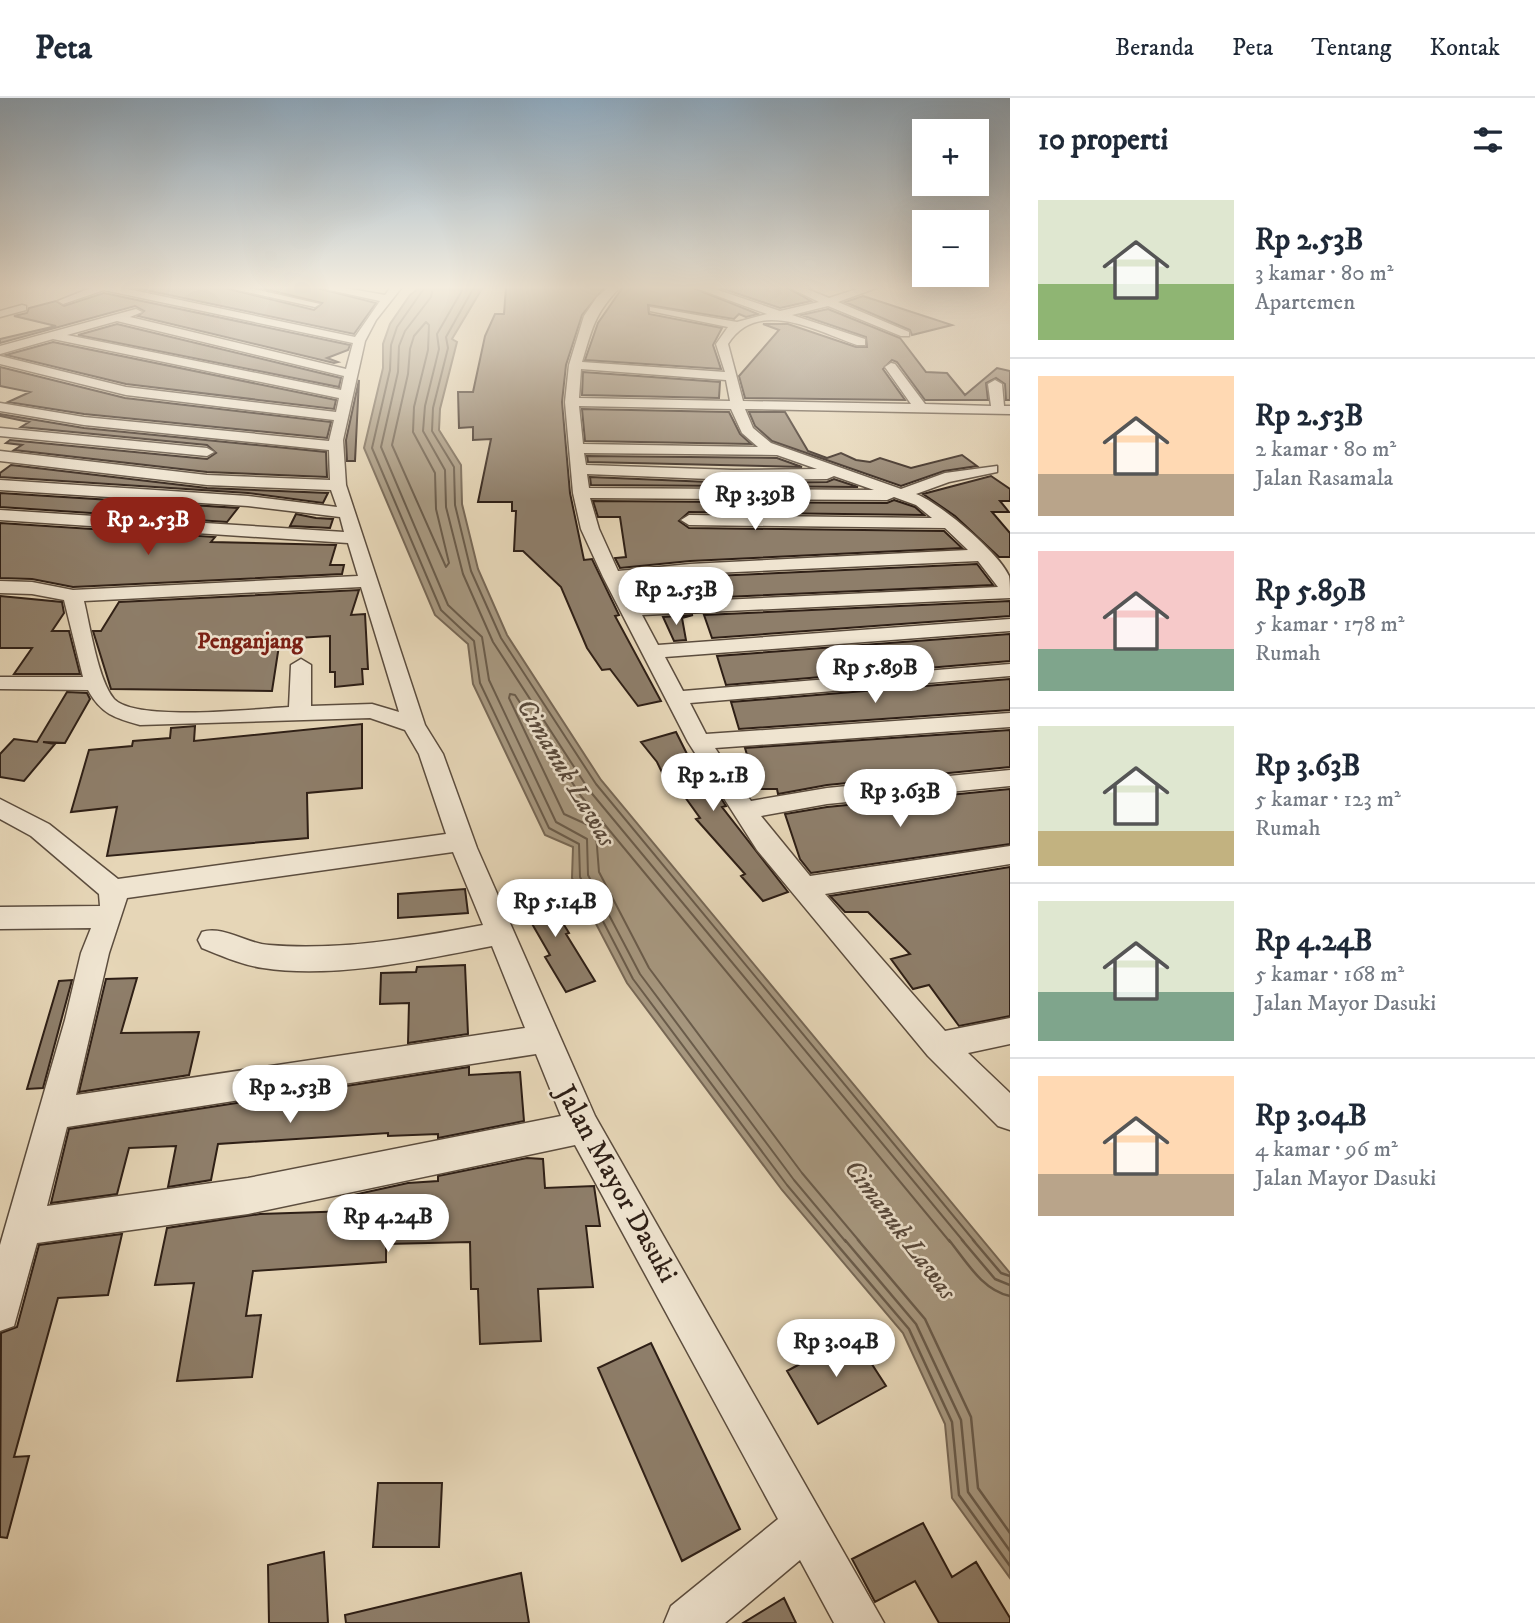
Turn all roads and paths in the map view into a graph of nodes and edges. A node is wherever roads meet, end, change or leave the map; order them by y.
1 (164, 358) edge
2 (286, 358) edge
3 (355, 358) edge
4 (582, 358) edge
5 (722, 358) edge
6 (0, 360) edge
7 (891, 367) dead end
8 (579, 372) junction
9 (352, 374) junction
10 (731, 376) junction
11 (995, 384) dead end
12 (680, 389) dead end
13 (344, 395) junction
14 (735, 400) junction
15 (0, 407) edge
16 (921, 409) junction
17 (1004, 410) edge
18 (342, 417) junction
19 (0, 432) edge
20 (336, 451) junction
21 (784, 452) junction
22 (220, 453) dead end
23 (259, 454) dead end
24 (0, 456) edge
25 (576, 458) junction
26 (992, 469) dead end
27 (843, 473) junction
28 (0, 485) edge
29 (338, 485) junction
30 (580, 493) junction
31 (904, 494) junction
32 (349, 513) junction
33 (0, 515) edge
34 (689, 520) dead end
35 (950, 523) junction
36 (356, 538) junction
37 (983, 555) junction
38 (612, 577) junction
39 (369, 581) junction
40 (0, 587) edge
41 (1010, 590) edge
42 (73, 596) junction
43 (629, 610) junction
44 (1010, 625) edge
45 (650, 652) junction
46 (300, 665) dead end
47 (1010, 670) edge
48 (0, 683) edge
49 (95, 684) junction
50 (676, 698) junction
51 (300, 713) junction
52 (1010, 720) edge
53 (414, 725) junction
54 (699, 742) junction
55 (1010, 778) edge
56 (0, 808) edge
57 (743, 811) junction
58 (467, 854) junction
59 (1010, 855) edge
60 (805, 887) junction
61 (112, 903) junction
62 (0, 918) edge
63 (502, 933) junction
64 (212, 940) dead end
65 (1010, 1031) edge
66 (543, 1039) junction
67 (939, 1046) junction
68 (53, 1114) junction
69 (1010, 1115) edge
70 (583, 1127) junction
71 (25, 1227) junction
72 (0, 1312) edge
73 (804, 1527) junction
74 (688, 1623) edge
75 (860, 1623) edge

1 - 13 street
2 - 9 street
3 - 9 street, Jalan Mayor Dasuki
4 - 8 street
5 - 10 street
6 - 18 street
7 - 16 street
8 - 10 street
8 - 14 street
8 - 25 street
9 - 13 street, Jalan Mayor Dasuki
10 - 14 street
11 - 17 street
12 - 14 street
13 - 18 street, Jalan Mayor Dasuki
14 - 16 street
14 - 21 street
15 - 20 street
16 - 17 street
18 - 20 street, Jalan Mayor Dasuki
19 - 22 street
20 - 23 street
20 - 29 street, Jalan Mayor Dasuki
21 - 25 street
21 - 27 street
24 - 29 street
25 - 27 street
25 - 30 street
26 - 31 street
27 - 31 street
28 - 32 street
29 - 32 street, Jalan Mayor Dasuki
30 - 31 street
30 - 38 street
31 - 35 street
32 - 36 street, Jalan Mayor Dasuki
33 - 36 street
34 - 35 street
35 - 37 street
36 - 39 street, Jalan Mayor Dasuki
37 - 38 street
37 - 41 street
38 - 43 street
39 - 42 street
39 - 53 street, Jalan Mayor Dasuki
40 - 42 street
41 - 43 street
42 - 49 street
43 - 45 street
44 - 45 street
45 - 50 street
46 - 51 street
47 - 50 street
48 - 49 street
49 - 51 street
50 - 54 street
51 - 53 street
52 - 54 street
53 - 58 street, Jalan Mayor Dasuki
54 - 57 street
55 - 57 street
56 - 61 street
57 - 60 street
58 - 61 street
58 - 63 street, Jalan Mayor Dasuki
59 - 60 street
60 - 67 street
61 - 62 street
61 - 68 street
63 - 64 street
63 - 66 street, Jalan Mayor Dasuki
65 - 67 street
66 - 68 street
66 - 70 street, Jalan Mayor Dasuki
67 - 69 street
68 - 71 street
70 - 71 street
70 - 73 street, Jalan Mayor Dasuki
71 - 72 street
73 - 74 street
73 - 75 street, Jalan Mayor Dasuki

